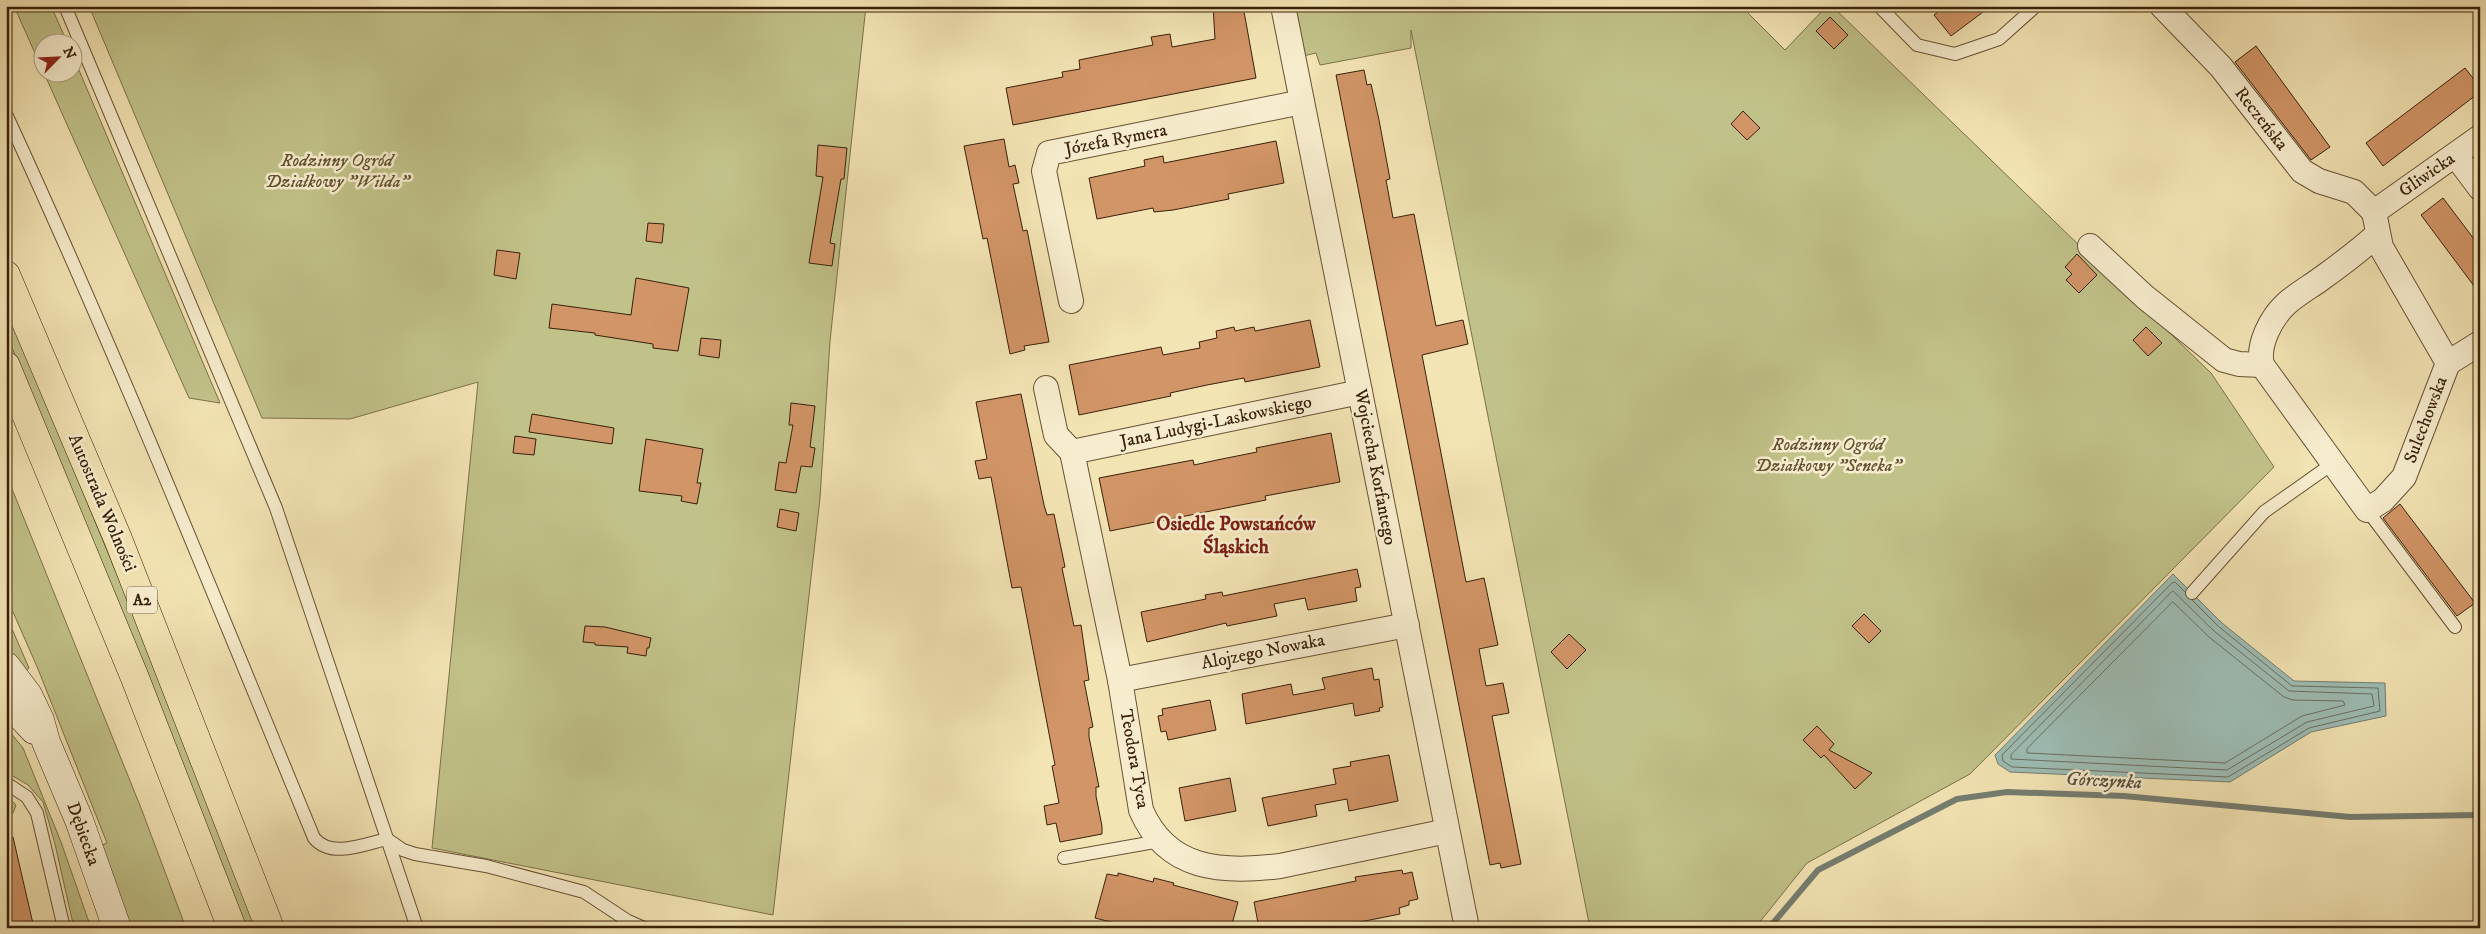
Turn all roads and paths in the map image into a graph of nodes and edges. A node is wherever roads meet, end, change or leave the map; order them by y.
1 (65, 6) edge
2 (1283, 6) edge
3 (1879, 6) edge
4 (2036, 6) edge
5 (2162, 6) edge
6 (1302, 102) junction
7 (6, 114) edge
8 (2480, 137) edge
9 (2456, 156) junction
10 (2480, 188) edge
11 (2376, 223) junction
12 (2090, 246) dead end
13 (6, 275) edge
14 (1071, 302) dead end
15 (2480, 343) edge
16 (2448, 363) junction
17 (2262, 365) junction
18 (6, 366) edge
19 (1046, 388) dead end
20 (1360, 392) junction
21 (1072, 452) junction
22 (2332, 464) junction
23 (2367, 510) junction
24 (2192, 593) dead end
25 (1407, 624) junction
26 (2455, 627) dead end
27 (6, 666) edge
28 (1120, 680) junction
29 (6, 700) edge
30 (46, 742) junction
31 (6, 783) edge
32 (1446, 831) junction
33 (387, 839) junction
34 (1160, 841) junction
35 (1064, 858) dead end
36 (64, 928) edge
37 (117, 928) edge
38 (232, 928) edge
39 (270, 928) edge
40 (417, 928) edge
41 (644, 928) edge
42 (1467, 928) edge

1 - 33 lane
2 - 6 street, Wojciecha Korfantego
3 - 4 lane
5 - 11 street, Reczeńska
6 - 14 street, Józefa Rymera
6 - 20 street, Wojciecha Korfantego
7 - 33 lane
8 - 9 street, Gliwicka
9 - 10 street
9 - 11 street, Gliwicka
11 - 16 street, Sulechowska
11 - 17 street, Gliwicka
12 - 17 street
13 - 39 highway, Autostrada Wolności / A2
15 - 16 street
16 - 23 street, Sulechowska
17 - 22 street
18 - 38 highway, Autostrada Wolności / A2
19 - 21 street, Teodora Tyca
20 - 21 street, Jana Ludygi-Laskowskiego
20 - 25 street, Wojciecha Korfantego
21 - 28 street, Teodora Tyca
22 - 23 street
22 - 24 lane
23 - 26 lane
25 - 28 street, Alojzego Nowaka
25 - 32 street, Wojciecha Korfantego
27 - 30 street, Dębiecka
28 - 34 street, Teodora Tyca
29 - 30 street, Dębiecka
30 - 37 street, Dębiecka
31 - 36 lane
32 - 34 street, Teodora Tyca
32 - 42 street, Wojciecha Korfantego
33 - 40 lane
33 - 41 lane
34 - 35 lane

